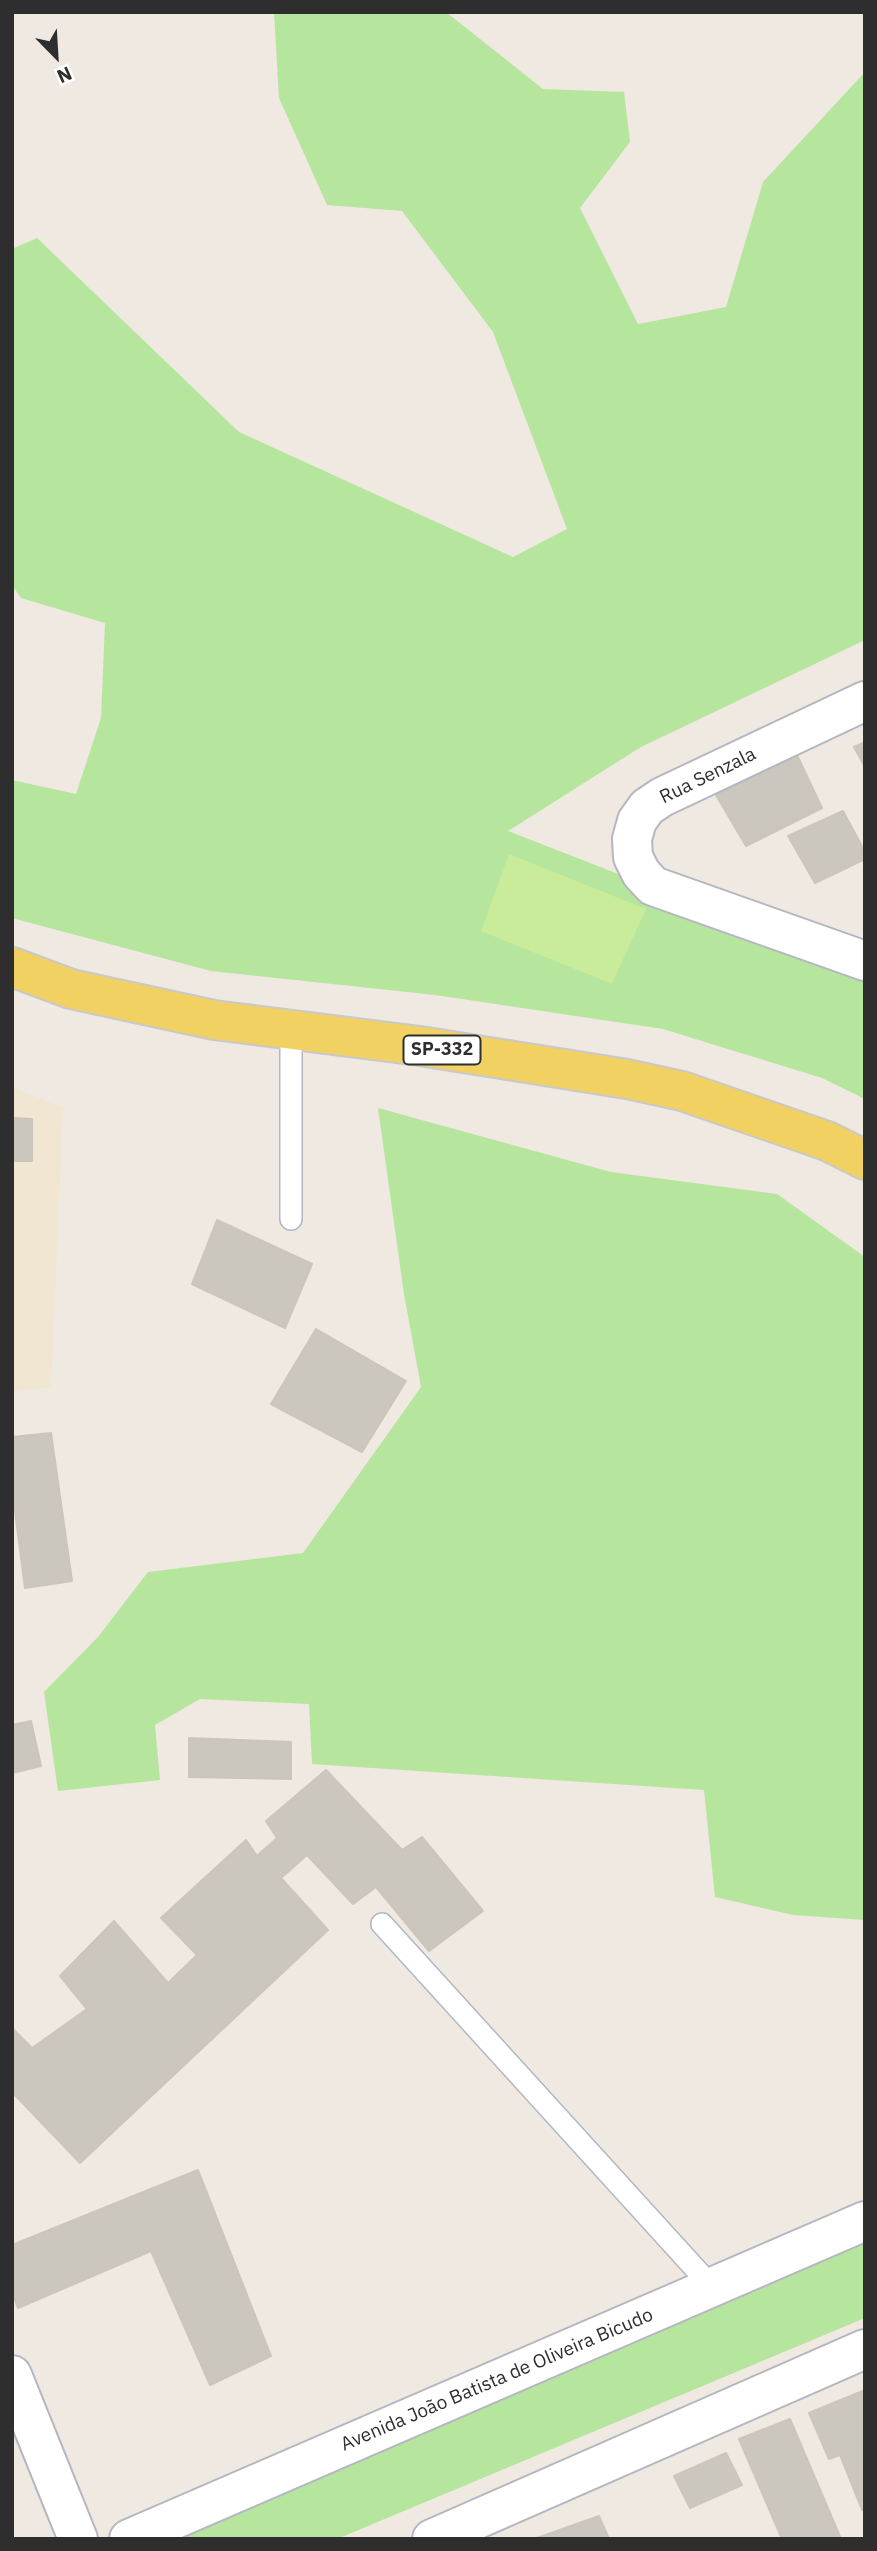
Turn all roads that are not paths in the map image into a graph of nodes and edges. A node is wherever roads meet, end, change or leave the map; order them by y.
1 (865, 701) edge
2 (865, 961) edge
3 (12, 967) edge
4 (291, 1029) junction
5 (865, 1160) edge
6 (291, 1219) dead end
7 (382, 1924) dead end
8 (865, 2221) edge
9 (712, 2287) junction
10 (865, 2349) edge
11 (12, 2375) edge
12 (79, 2539) edge
13 (130, 2539) edge
14 (432, 2539) edge

1 - 2 street, Rua Senzala
3 - 4 main road, SP-332
4 - 5 main road, SP-332
4 - 6 lane
7 - 9 lane
8 - 9 street, Avenida João Batista de Oliveira Bicudo
9 - 13 street, Avenida João Batista de Oliveira Bicudo
10 - 14 street
11 - 12 street

